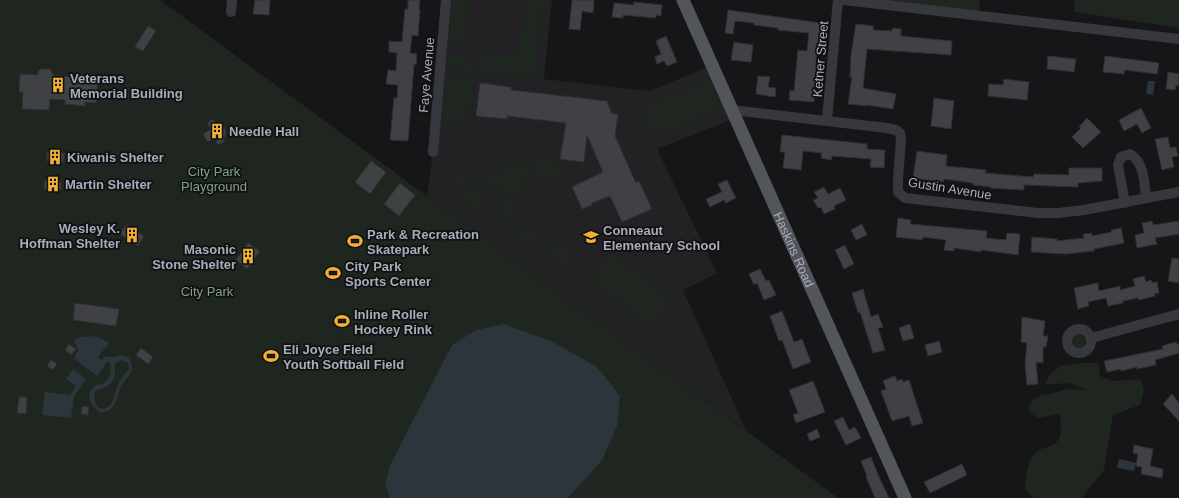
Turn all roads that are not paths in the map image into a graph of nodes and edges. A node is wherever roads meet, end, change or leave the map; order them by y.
1 (232, 0) edge
2 (446, 0) edge
3 (683, 0) edge
4 (838, 0) edge
5 (844, 0) edge
6 (231, 12) dead end
7 (1179, 39) edge
8 (732, 110) junction
9 (827, 120) junction
10 (433, 152) dead end
11 (1179, 192) edge
12 (1146, 198) junction
13 (1125, 203) junction
14 (1179, 314) edge
15 (1091, 338) dead end
16 (905, 498) edge

1 - 6 street
2 - 10 street, Faye Avenue
3 - 8 main road, Haskins Road
4 - 9 street, Ketner Street
5 - 7 street
8 - 9 street, Gustin Avenue
8 - 16 main road, Haskins Road
9 - 13 street, Gustin Avenue
11 - 12 street, Gustin Avenue
12 - 13 street, Gustin Avenue
12 - 13 street
14 - 15 street

